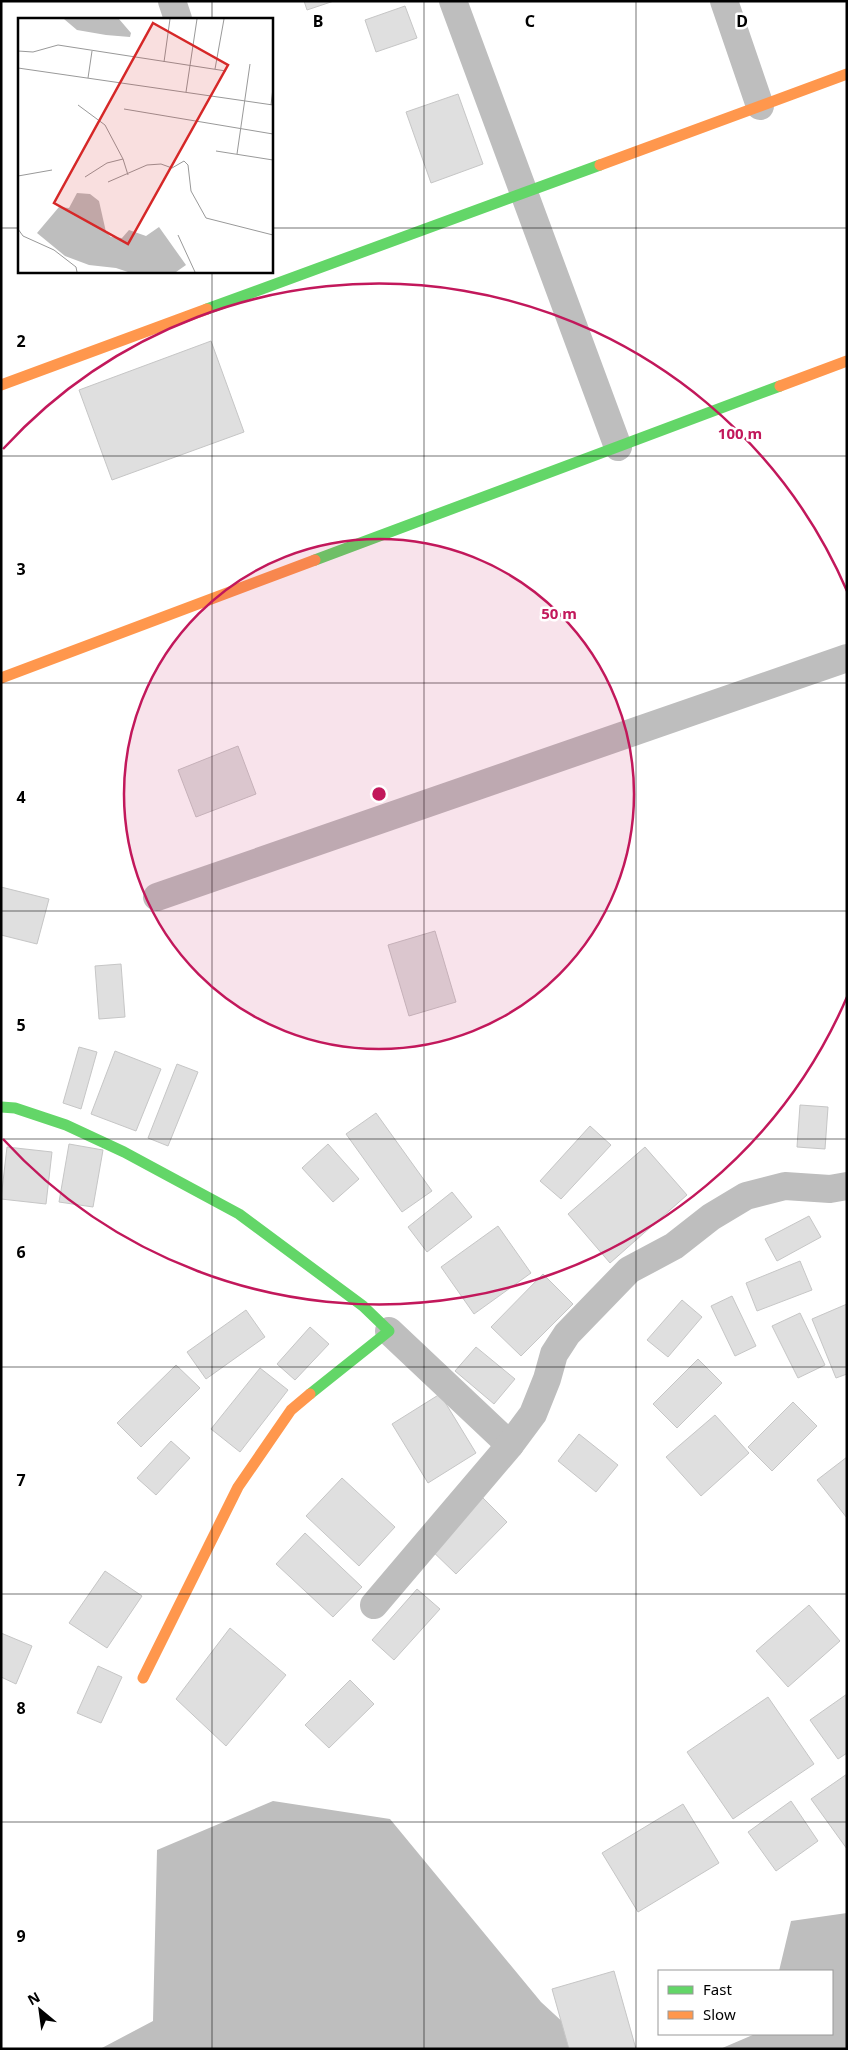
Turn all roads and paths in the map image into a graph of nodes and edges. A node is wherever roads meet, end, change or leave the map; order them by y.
1 (172, 1) edge
2 (454, 1) edge
3 (724, 1) edge
4 (178, 18) edge
5 (847, 74) edge
6 (760, 106) junction
7 (524, 192) junction
8 (272, 278) edge
9 (847, 361) edge
10 (1, 385) edge
11 (618, 447) junction
12 (847, 658) edge
13 (1, 678) edge
14 (157, 897) dead end
15 (1, 1107) edge
16 (847, 1186) edge
17 (389, 1331) junction
18 (510, 1445) junction
19 (374, 1605) dead end
20 (143, 1678) dead end

1 - 4 street
2 - 7 street
3 - 6 street
5 - 6 street
6 - 7 street
7 - 8 street
7 - 11 street
8 - 10 street
9 - 11 street
11 - 13 street
12 - 14 street
15 - 17 street
16 - 18 street
17 - 18 street
17 - 20 street
18 - 19 street

